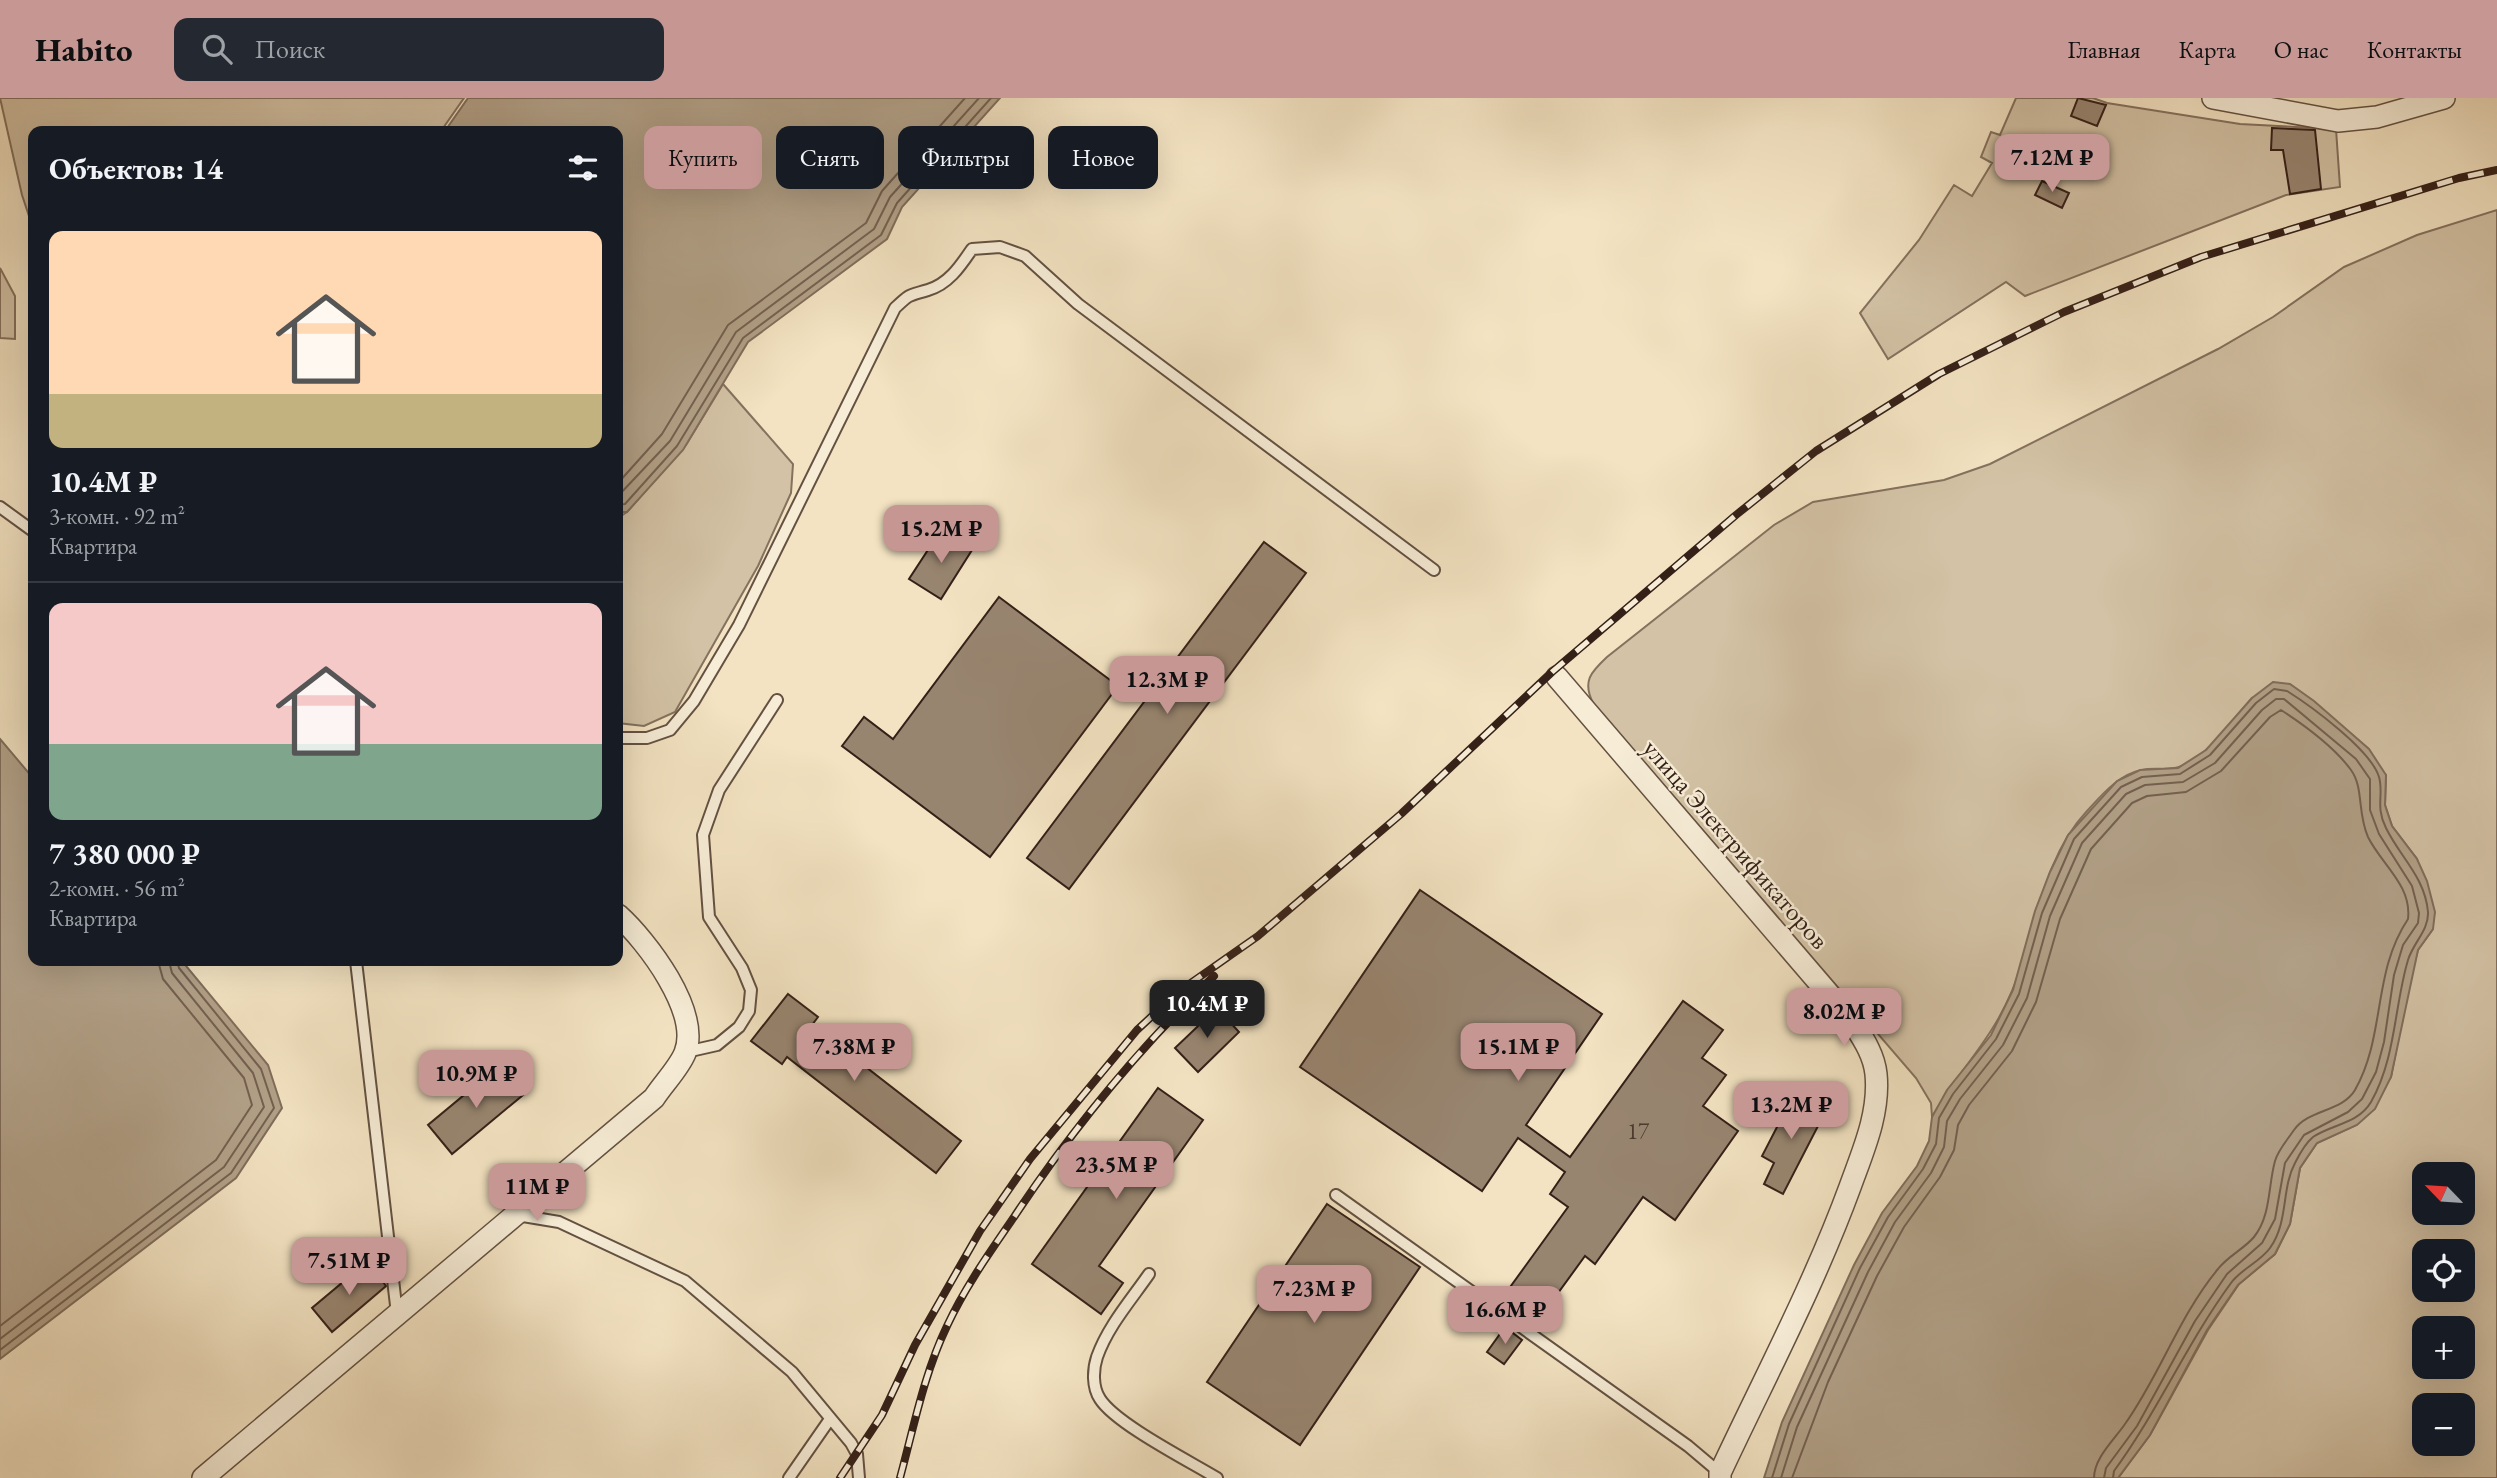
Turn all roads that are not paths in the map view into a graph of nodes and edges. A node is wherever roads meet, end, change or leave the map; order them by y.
1 (2213, 98) edge
2 (2440, 99) edge
3 (2262, 103) edge
4 (0, 507) edge
5 (28, 527) edge
6 (1434, 570) dead end
7 (1557, 677) dead end
8 (777, 700) dead end
9 (623, 738) edge
10 (623, 920) edge
11 (357, 966) edge
12 (686, 1052) junction
13 (1336, 1195) dead end
14 (514, 1214) junction
15 (1149, 1274) dead end
16 (397, 1314) junction
17 (831, 1419) junction
18 (1720, 1476) edge
19 (204, 1478) edge
20 (789, 1478) edge
21 (859, 1478) edge
22 (1217, 1478) edge

1 - 3 street
2 - 3 street
4 - 5 lane
6 - 9 lane
7 - 18 street, улица Электрификаторов
8 - 12 lane
10 - 12 street
11 - 16 lane
12 - 14 street
13 - 18 lane
14 - 16 street
14 - 17 lane
15 - 22 lane
16 - 19 street
17 - 20 lane
17 - 21 lane

